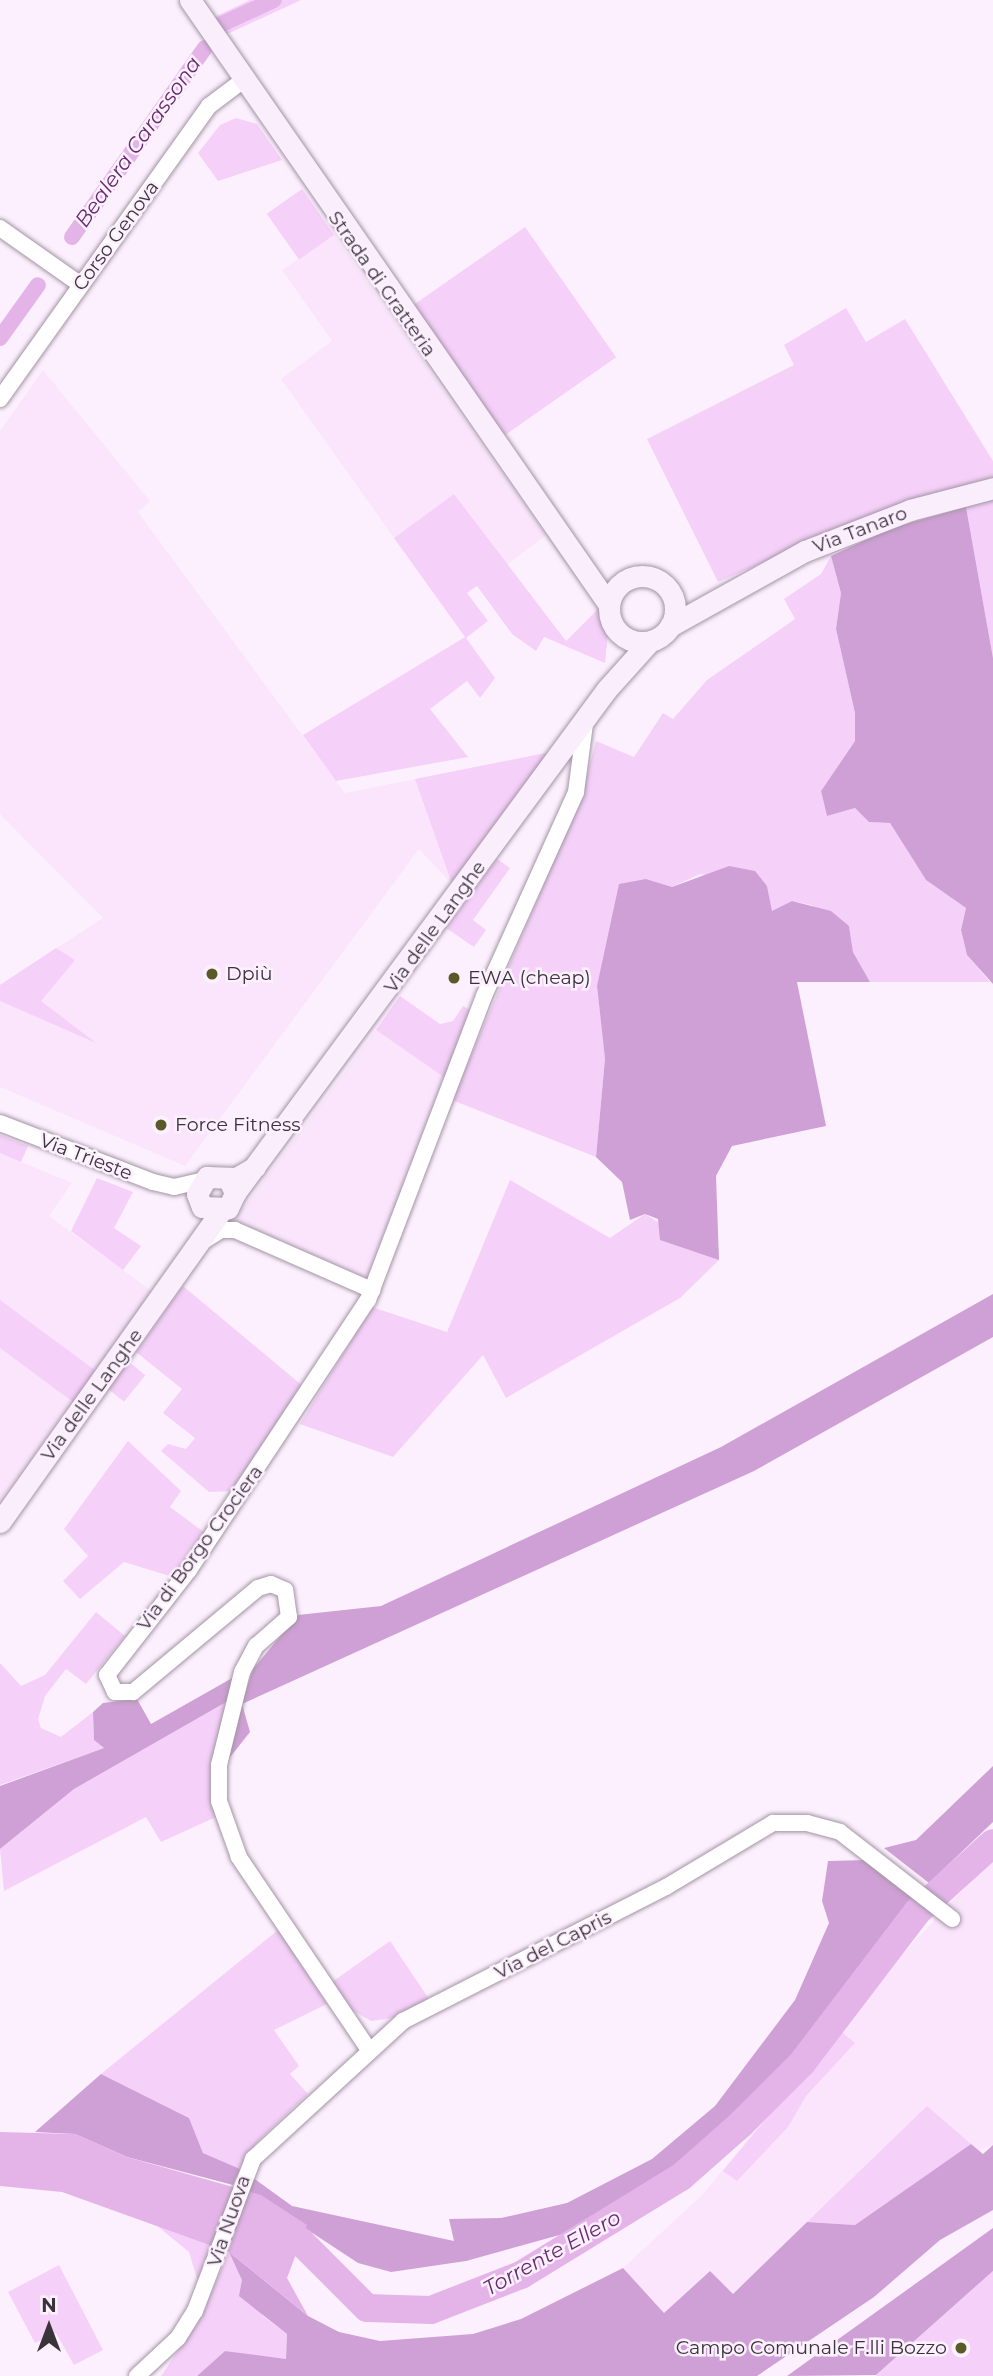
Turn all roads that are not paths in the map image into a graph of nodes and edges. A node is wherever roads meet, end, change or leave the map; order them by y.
1 (190, 0) edge
2 (241, 82) junction
3 (0, 228) edge
4 (81, 285) junction
5 (0, 399) edge
6 (993, 488) edge
7 (580, 564) junction
8 (622, 583) junction
9 (732, 587) junction
10 (668, 590) junction
11 (609, 605) junction
12 (670, 626) junction
13 (618, 632) junction
14 (650, 641) junction
15 (607, 689) junction
16 (585, 724) junction
17 (0, 1123) edge
18 (232, 1185) junction
19 (205, 1200) junction
20 (208, 1237) junction
21 (373, 1290) junction
22 (0, 1522) edge
23 (952, 1919) dead end
24 (369, 2050) junction
25 (137, 2376) edge

1 - 2 main road, Strada di Gratteria
2 - 4 street, Corso Genova
2 - 7 main road, Strada di Gratteria
3 - 4 street
4 - 5 street, Corso Genova
6 - 9 main road, Via Tanaro
7 - 8 main road
7 - 11 main road, Strada di Gratteria
8 - 10 main road
8 - 11 main road
9 - 10 main road, Via Tanaro
9 - 12 main road, Via Tanaro
10 - 12 main road
11 - 13 main road, Via delle Langhe
12 - 14 main road, Via delle Langhe
13 - 14 main road
13 - 15 main road, Via delle Langhe
14 - 15 main road, Via delle Langhe
15 - 16 main road, Via delle Langhe
16 - 18 main road, Via delle Langhe
16 - 21 street, Via di Borgo Crociera
17 - 19 street, Via Trieste
18 - 19 main road, Via delle Langhe
18 - 19 main road
19 - 20 main road, Via delle Langhe
20 - 21 street
20 - 22 main road, Via delle Langhe
21 - 24 street, Via di Borgo Crociera
23 - 24 street, Via del Capris
24 - 25 street, Via Nuova

